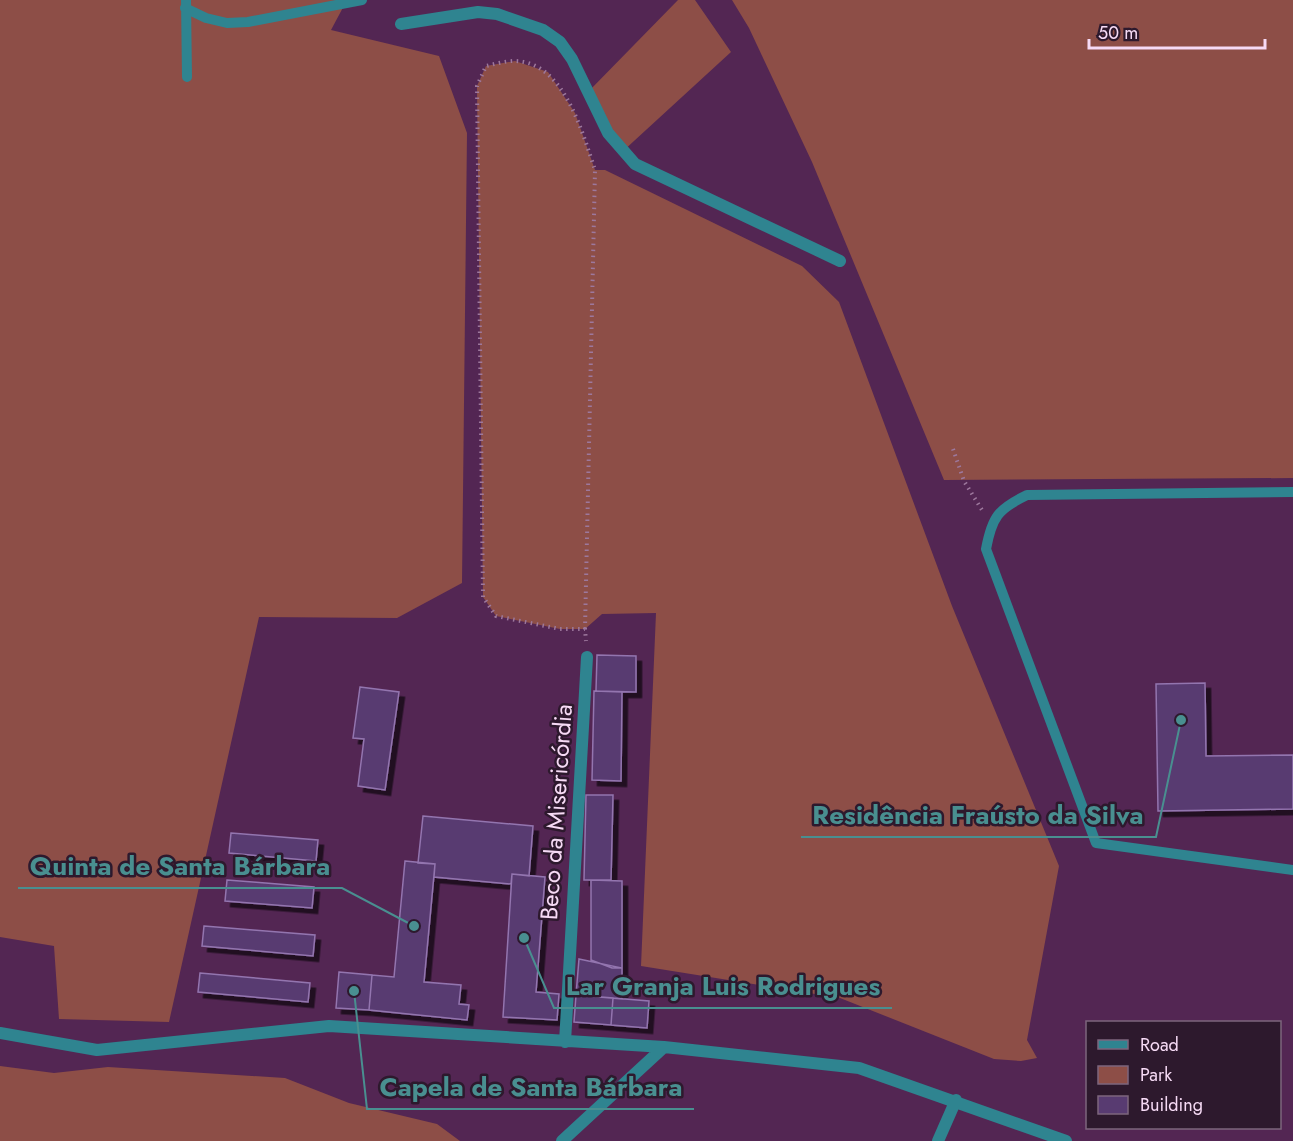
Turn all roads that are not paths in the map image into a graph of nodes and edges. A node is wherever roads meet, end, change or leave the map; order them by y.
1 (362, 0) edge
2 (185, 4) edge
3 (401, 24) dead end
4 (187, 77) dead end
5 (840, 261) dead end
6 (1293, 492) edge
7 (587, 657) road end
8 (1293, 870) edge
9 (0, 1033) edge
10 (565, 1042) junction
11 (664, 1047) junction
12 (956, 1100) junction
13 (562, 1141) edge
14 (938, 1141) edge
15 (1066, 1141) edge

1 - 2 lane
2 - 4 lane
3 - 5 street
6 - 8 lane
7 - 10 street, Beco da Misericórdia
9 - 10 street
10 - 11 street
11 - 12 street
11 - 13 street
12 - 14 street
12 - 15 street

